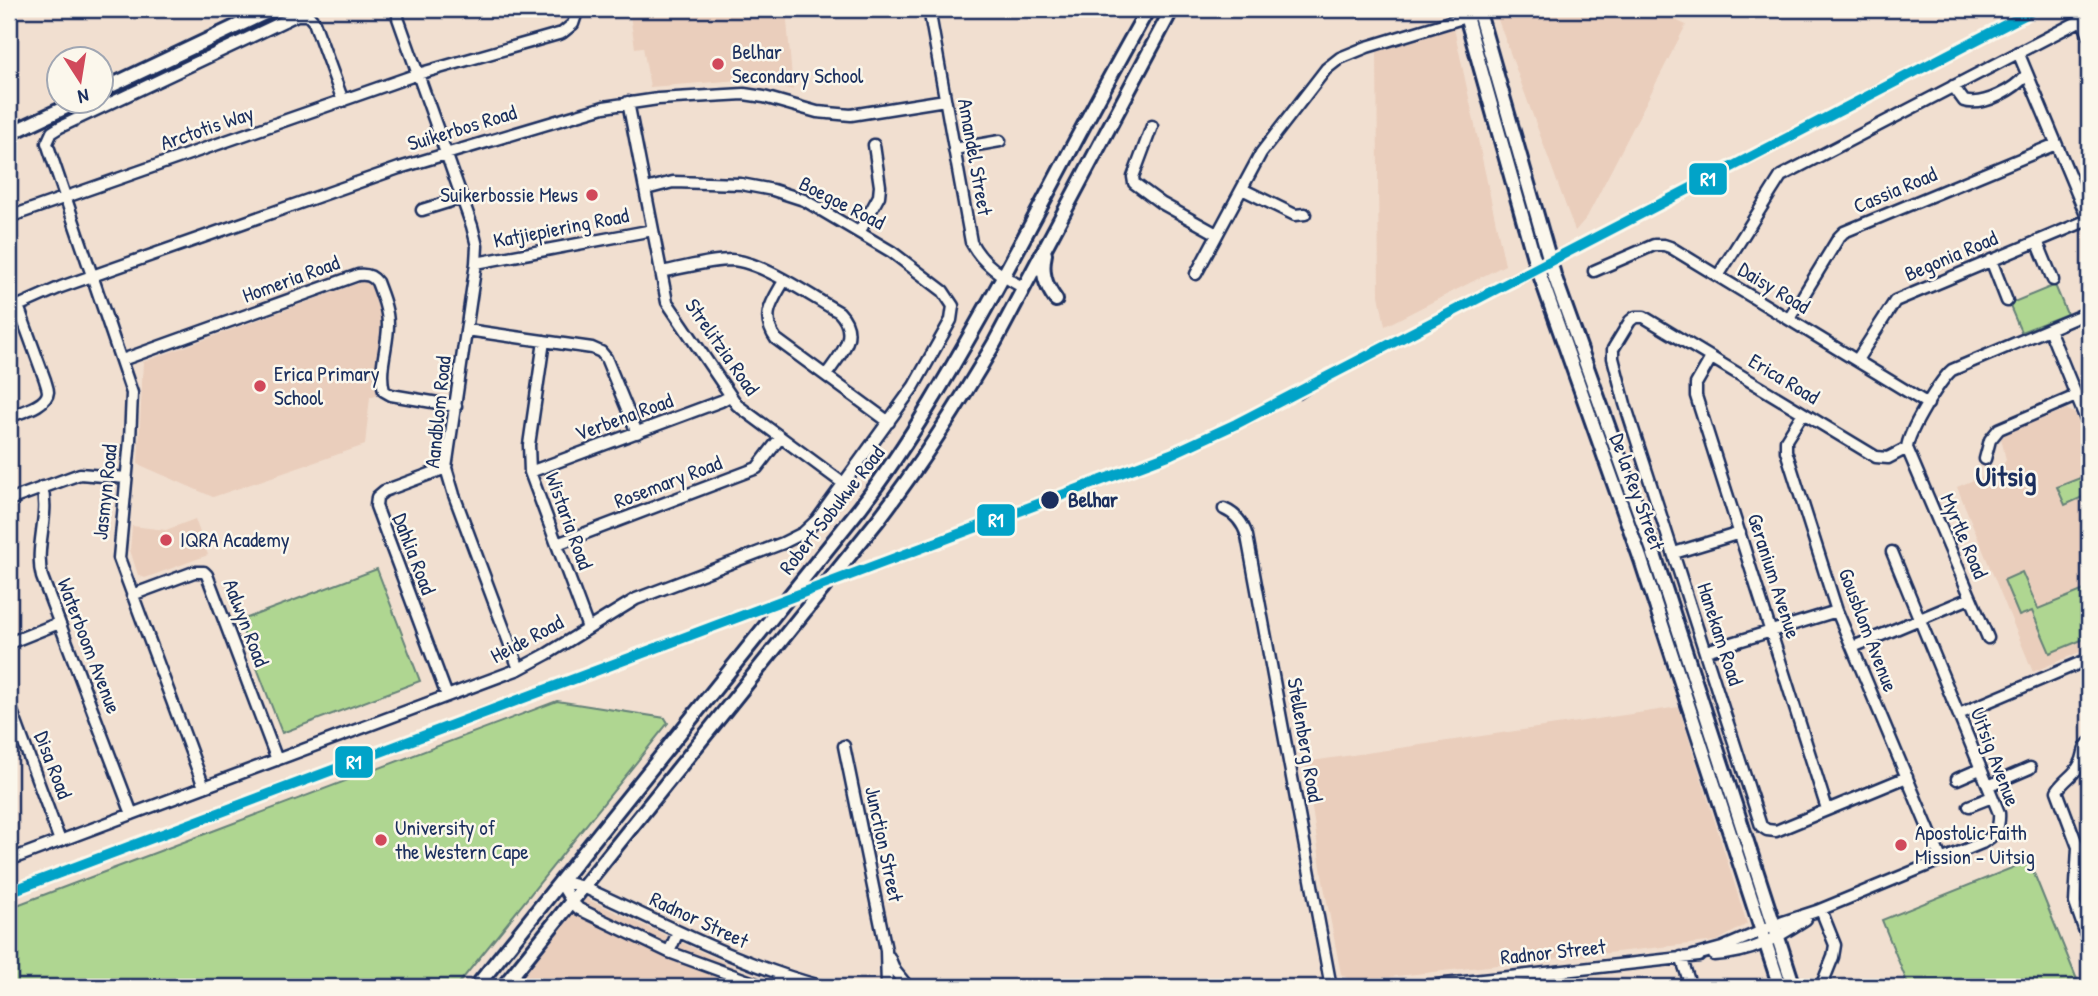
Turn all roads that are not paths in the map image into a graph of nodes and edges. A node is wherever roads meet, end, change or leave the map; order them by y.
1 (273, 9) edge
2 (399, 9) edge
3 (578, 9) edge
4 (929, 9) edge
5 (1147, 9) edge
6 (1172, 9) edge
7 (1475, 11) edge
8 (2086, 18) edge
9 (2089, 36) edge
10 (2018, 52) junction
11 (418, 74) junction
12 (2027, 74) junction
13 (116, 83) edge
14 (1953, 86) junction
15 (945, 100) junction
16 (343, 101) junction
17 (628, 102) junction
18 (47, 116) edge
19 (1152, 126) dead end
20 (9, 134) edge
21 (1000, 141) dead end
22 (2056, 144) junction
23 (874, 145) dead end
24 (954, 149) junction
25 (445, 152) junction
26 (646, 189) junction
27 (1241, 189) junction
28 (66, 198) junction
29 (461, 198) junction
30 (422, 210) dead end
31 (1306, 214) dead end
32 (9, 217) edge
33 (2089, 221) edge
34 (653, 230) junction
35 (860, 231) junction
36 (1217, 234) junction
37 (1049, 240) junction
38 (2037, 241) junction
39 (1991, 260) junction
40 (477, 263) junction
41 (1594, 271) dead end
42 (661, 272) junction
43 (1196, 274) dead end
44 (92, 276) junction
45 (1718, 276) junction
46 (1004, 277) junction
47 (2053, 280) dead end
48 (784, 281) junction
49 (1024, 288) junction
50 (1055, 300) dead end
51 (2007, 301) dead end
52 (13, 308) edge
53 (953, 310) joint
54 (2089, 312) edge
55 (1644, 317) joint
56 (1789, 319) junction
57 (2049, 329) junction
58 (467, 330) junction
59 (544, 341) junction
60 (1711, 358) junction
61 (121, 360) junction
62 (1857, 360) junction
63 (826, 375) junction
64 (730, 396) junction
65 (2076, 396) junction
66 (1928, 404) junction
67 (456, 406) junction
68 (1803, 413) junction
69 (9, 417) edge
70 (889, 422) junction
71 (2089, 427) edge
72 (637, 433) junction
73 (780, 438) junction
74 (1907, 448) junction
75 (1985, 458) dead end
76 (446, 468) junction
77 (530, 472) junction
78 (126, 478) junction
79 (844, 484) junction
80 (42, 487) junction
81 (9, 500) edge
82 (1224, 509) dead end
83 (1740, 533) junction
84 (557, 544) junction
85 (1892, 552) dead end
86 (1674, 553) junction
87 (132, 595) junction
88 (1970, 598) junction
89 (1837, 611) junction
90 (1920, 619) junction
91 (60, 623) junction
92 (588, 628) junction
93 (1772, 631) junction
94 (1988, 638) dead end
95 (9, 643) edge
96 (1853, 647) junction
97 (1706, 651) junction
98 (2089, 659) edge
99 (519, 669) junction
100 (447, 696) junction
101 (9, 703) edge
102 (1959, 714) junction
103 (2089, 743) edge
104 (844, 746) dead end
105 (277, 760) junction
106 (2030, 768) dead end
107 (1980, 769) junction
108 (1907, 777) junction
109 (1957, 779) dead end
110 (1988, 786) junction
111 (204, 787) junction
112 (1992, 797) junction
113 (1969, 806) dead end
114 (1827, 809) junction
115 (132, 814) junction
116 (60, 841) junction
117 (1941, 859) junction
118 (9, 860) edge
119 (560, 882) junction
120 (583, 887) junction
121 (572, 902) junction
122 (1819, 911) junction
123 (678, 932) junction
124 (1769, 935) junction
125 (2089, 943) edge
126 (886, 950) junction
127 (669, 952) junction
128 (1681, 957) junction
129 (780, 974) junction
130 (476, 987) edge
131 (503, 987) edge
132 (765, 987) edge
133 (776, 987) edge
134 (824, 987) edge
135 (887, 987) edge
136 (908, 987) edge
137 (1331, 987) edge
138 (1420, 987) edge
139 (1691, 987) edge
140 (1780, 987) edge
141 (1794, 987) edge
142 (1821, 987) edge

1 - 13 main road
2 - 11 street, Aandblom Road
3 - 11 street, Arctotis Way
4 - 15 street, Amandel Street
5 - 46 main road, Robert Sobukwe Road
6 - 37 main road, Robert Sobukwe Road
7 - 27 street
7 - 124 main road, De la Rey Street
7 - 124 main road, De la Rey Street
8 - 9 street
8 - 10 street
10 - 12 street
10 - 14 street
11 - 16 street, Arctotis Way
11 - 25 street, Aandblom Road
12 - 14 street
12 - 22 street
14 - 45 street
15 - 17 street, Suikerbos Road
15 - 24 street, Amandel Street
16 - 28 street, Arctotis Way
16 - 28 street, Jasmyn Road
17 - 25 street, Suikerbos Road
17 - 26 street, Strelitzia Road
18 - 20 main road
19 - 36 street
21 - 24 street
22 - 33 street
22 - 56 street, Cassia Road
23 - 35 street
24 - 46 street, Amandel Street
25 - 29 street, Aandblom Road
25 - 44 street, Suikerbos Road
26 - 34 street, Strelitzia Road
26 - 35 street, Boegoe Road
27 - 31 street
27 - 36 street
28 - 32 street, Arctotis Way
28 - 44 street, Jasmyn Road
29 - 30 street
29 - 40 street, Aandblom Road
33 - 38 street, Begonia Road
34 - 40 street, Katjiepiering Road
34 - 42 street, Strelitzia Road
35 - 53 street, Boegoe Road
36 - 43 street
37 - 49 main road, Robert Sobukwe Road
37 - 50 main road
38 - 39 street, Begonia Road
38 - 47 street
39 - 51 street
39 - 62 street, Begonia Road
40 - 58 street, Aandblom Road
41 - 45 street, Daisy Road
42 - 48 street
42 - 64 street, Strelitzia Road
44 - 52 street, Suikerbos Road
44 - 61 street, Jasmyn Road
45 - 56 street, Daisy Road
46 - 49 street, Amandel Street
46 - 119 main road, Robert Sobukwe Road
48 - 63 street
48 - 63 street
49 - 120 main road, Robert Sobukwe Road
52 - 69 street
53 - 70 street, Heide Road
54 - 57 street
55 - 60 street, Erica Road
55 - 86 street, Hanekam Road
56 - 62 street, Daisy Road
57 - 65 street
57 - 66 street
58 - 59 street
58 - 67 street, Aandblom Road
59 - 72 street
59 - 77 street, Wistaria Road
60 - 68 street, Erica Road
60 - 83 street, Geranium Avenue
61 - 67 street, Homeria Road
61 - 78 street, Jasmyn Road
62 - 66 street, Daisy Road
63 - 70 street
64 - 72 street, Verbena Road
64 - 73 street, Strelitzia Road
65 - 71 street
65 - 75 street
66 - 74 street
67 - 76 street, Aandblom Road
68 - 74 street, Erica Road
68 - 89 street, Gousblom Avenue
70 - 79 street, Heide Road
72 - 77 street, Verbena Road
73 - 79 street, Strelitzia Road
73 - 84 street, Rosemary Road
74 - 88 street, Myrtle Road
76 - 99 street, Aandblom Road
76 - 100 street, Dahlia Road
77 - 84 street, Wistaria Road
78 - 80 street
78 - 87 street, Jasmyn Road
79 - 92 street, Heide Road
80 - 81 street
80 - 91 street, Waterboom Avenue
82 - 137 street, Stellenberg Road
83 - 86 street
83 - 93 street, Geranium Avenue
84 - 92 street, Wistaria Road
85 - 90 street, Uitsig Avenue
86 - 97 street, Hanekam Road
87 - 105 street, Aalwyn Road
87 - 111 street, Jasmyn Road
88 - 90 street
88 - 94 street, Myrtle Road
89 - 93 street
89 - 96 street, Gousblom Avenue
90 - 96 street
90 - 102 street, Uitsig Avenue
91 - 95 street
91 - 115 street, Waterboom Avenue
92 - 99 street, Heide Road
93 - 97 street
93 - 114 street, Geranium Avenue
96 - 108 street, Gousblom Avenue
97 - 114 street, Hanekam Road
98 - 102 street
99 - 100 street, Heide Road
100 - 105 street, Heide Road
101 - 116 street, Disa Road
102 - 107 street, Uitsig Avenue
103 - 125 street
104 - 126 street, Junction Street
105 - 111 street, Heide Road
106 - 110 street
107 - 109 street
107 - 110 street, Uitsig Avenue
108 - 114 street, Hanekam Road
108 - 117 street, Gousblom Avenue
110 - 112 street, Uitsig Avenue
111 - 115 street, Heide Road
112 - 113 street
112 - 117 street, Uitsig Avenue
115 - 116 street, Heide Road
116 - 118 street, Heide Road
117 - 122 street, Uitsig Avenue
119 - 120 street, Radnor Street
119 - 121 street, Radnor Street
119 - 130 main road, Robert Sobukwe Road
120 - 121 main road, Robert Sobukwe Road
120 - 123 street, Radnor Street
121 - 127 street, Radnor Street
121 - 131 main road, Robert Sobukwe Road
122 - 124 street, Uitsig Avenue
122 - 142 street
123 - 127 street
123 - 129 street, Radnor Street
124 - 128 street, Radnor Street
124 - 140 main road, De la Rey Street
124 - 141 main road, De la Rey Street
126 - 135 street, Junction Street
126 - 136 street, Junction Street
127 - 132 street, Radnor Street
128 - 138 street, Radnor Street
128 - 139 street
129 - 133 street
129 - 134 street, Radnor Street

